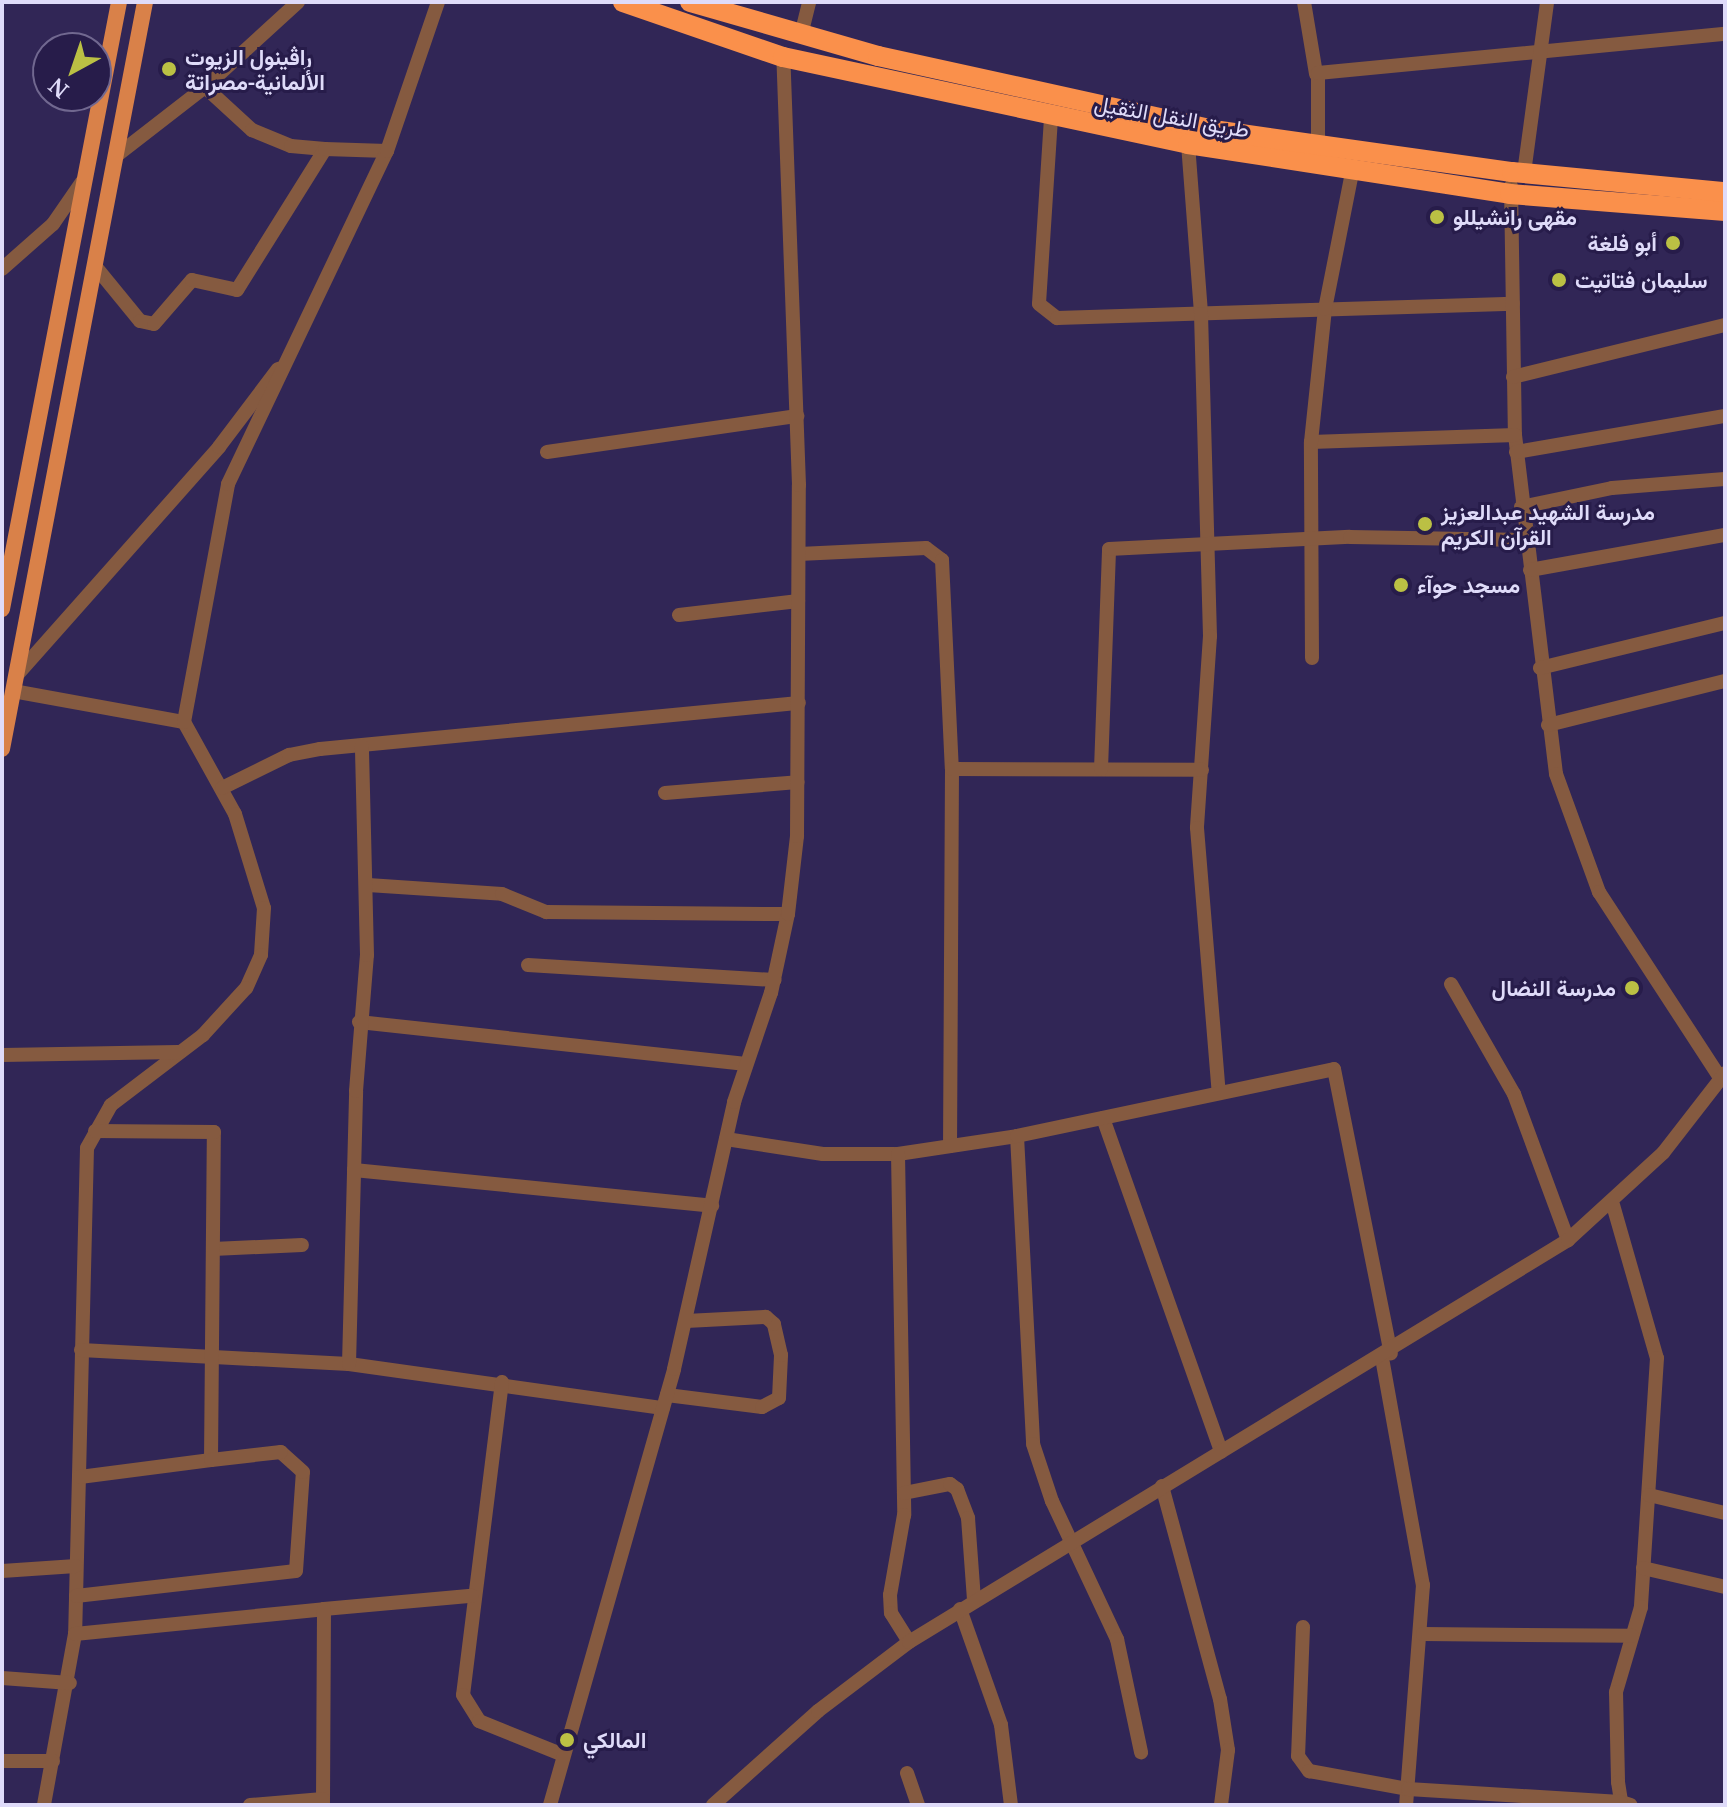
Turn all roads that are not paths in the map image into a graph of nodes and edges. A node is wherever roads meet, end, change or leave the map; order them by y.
1 (119, 2) edge
2 (145, 2) edge
3 (298, 2) edge
4 (438, 2) edge
5 (623, 2) edge
6 (690, 2) edge
7 (809, 2) edge
8 (1304, 2) edge
9 (1547, 2) edge
10 (1725, 34) edge
11 (801, 35) junction
12 (1543, 51) junction
13 (783, 57) junction
14 (1316, 74) junction
15 (205, 87) junction
16 (1051, 118) junction
17 (1188, 144) junction
18 (1318, 148) junction
19 (325, 149) junction
20 (387, 151) junction
21 (116, 156) junction
22 (1518, 172) junction
23 (1352, 173) junction
24 (86, 174) junction
25 (1725, 192) edge
26 (1510, 194) junction
27 (1725, 211) edge
28 (95, 266) junction
29 (2, 269) edge
30 (1513, 304) junction
31 (1325, 309) junction
32 (1201, 314) junction
33 (1725, 325) edge
34 (282, 366) junction
35 (1513, 377) junction
36 (797, 416) junction
37 (1725, 416) edge
38 (1515, 435) junction
39 (1311, 442) junction
40 (547, 452) dead end
41 (1516, 452) junction
42 (1725, 479) edge
43 (1521, 507) junction
44 (1725, 535) edge
45 (1307, 539) junction
46 (1526, 540) junction
47 (1205, 544) junction
48 (799, 554) junction
49 (1530, 570) junction
50 (798, 601) junction
51 (2, 609) edge
52 (679, 615) dead end
53 (1725, 623) edge
54 (1312, 658) dead end
55 (1540, 668) junction
56 (1725, 681) edge
57 (15, 684) junction
58 (799, 703) junction
59 (184, 722) junction
60 (1548, 725) junction
61 (362, 746) junction
62 (2, 749) edge
63 (952, 769) junction
64 (1101, 769) junction
65 (1202, 770) junction
66 (798, 782) junction
67 (222, 788) junction
68 (665, 793) dead end
69 (368, 885) junction
70 (788, 914) junction
71 (528, 965) dead end
72 (775, 980) junction
73 (1451, 984) dead end
74 (359, 1022) junction
75 (180, 1052) junction
76 (2, 1055) edge
77 (744, 1064) junction
78 (1723, 1076) edge
79 (1219, 1093) junction
80 (1103, 1118) junction
81 (95, 1131) junction
82 (1017, 1136) junction
83 (726, 1139) junction
84 (950, 1146) junction
85 (898, 1154) junction
86 (354, 1170) junction
87 (1613, 1205) junction
88 (712, 1206) junction
89 (1568, 1240) junction
90 (302, 1245) dead end
91 (213, 1249) junction
92 (686, 1321) junction
93 (81, 1350) junction
94 (1386, 1356) junction
95 (210, 1357) junction
96 (349, 1364) junction
97 (502, 1382) junction
98 (665, 1401) junction
99 (1221, 1452) junction
100 (211, 1460) junction
101 (80, 1477) junction
102 (1162, 1486) junction
103 (904, 1493) junction
104 (1649, 1495) junction
105 (1725, 1513) edge
106 (1070, 1540) junction
107 (76, 1566) junction
108 (1643, 1568) junction
109 (2, 1571) edge
110 (1725, 1587) edge
111 (76, 1596) junction
112 (471, 1596) junction
113 (974, 1600) junction
114 (324, 1609) junction
115 (960, 1609) junction
116 (1303, 1627) dead end
117 (75, 1634) junction
118 (1423, 1634) junction
119 (1632, 1636) junction
120 (909, 1642) junction
121 (2, 1678) edge
122 (70, 1683) junction
123 (1141, 1752) dead end
124 (563, 1755) junction
125 (2, 1761) edge
126 (53, 1761) junction
127 (907, 1773) dead end
128 (1408, 1789) junction
129 (323, 1802) edge
130 (1626, 1804) edge
131 (44, 1805) edge
132 (250, 1805) edge
133 (550, 1805) edge
134 (713, 1805) edge
135 (918, 1805) edge
136 (1011, 1805) edge
137 (1221, 1805) edge
138 (1406, 1805) edge

1 - 24 main road
2 - 21 main road
3 - 15 street
4 - 20 street
5 - 13 highway, طريق النقل الثقيل
6 - 11 highway, طريق النقل الثقيل
7 - 11 street
8 - 14 street
9 - 12 street
10 - 12 street
11 - 18 highway, طريق النقل الثقيل
12 - 14 street
12 - 22 street
13 - 16 highway, طريق النقل الثقيل
13 - 36 street
14 - 18 street
15 - 19 street
15 - 21 street
16 - 17 highway, طريق النقل الثقيل
16 - 32 street
17 - 23 highway, طريق النقل الثقيل
17 - 32 street
18 - 22 highway, طريق النقل الثقيل
19 - 20 street
19 - 28 street
20 - 34 street
21 - 28 main road
22 - 25 highway, طريق النقل الثقيل
22 - 26 street
23 - 26 highway, طريق النقل الثقيل
23 - 31 street
24 - 29 street
24 - 51 main road
26 - 27 highway, طريق النقل الثقيل
26 - 30 street
28 - 57 main road
30 - 31 street
30 - 35 street
31 - 32 street
31 - 39 street
32 - 47 street
33 - 35 street
34 - 57 street
34 - 59 street
35 - 38 street
36 - 40 street
36 - 48 street
37 - 41 street
38 - 39 street
38 - 41 street
39 - 45 street
41 - 43 street
42 - 43 street
43 - 46 street
44 - 49 street
45 - 46 street
45 - 47 street
45 - 54 street
46 - 49 street
47 - 64 street
47 - 65 street
48 - 50 street
48 - 63 street
49 - 55 street
50 - 52 street
50 - 58 street
53 - 55 street
55 - 60 street
56 - 60 street
57 - 59 street
57 - 62 main road
58 - 61 street
58 - 66 street
59 - 67 street
60 - 78 street
61 - 67 street
61 - 69 street
63 - 64 street
63 - 84 street
64 - 65 street
65 - 79 street
66 - 68 street
66 - 70 street
67 - 75 street
69 - 70 street
69 - 74 street
70 - 72 street
71 - 72 street
72 - 77 street
73 - 89 street
74 - 77 street
74 - 86 street
75 - 76 street
75 - 81 street
77 - 83 street
78 - 87 street
79 - 80 street
79 - 94 street
80 - 82 street
80 - 99 street
81 - 91 street
81 - 93 street
82 - 84 street
82 - 106 street
83 - 85 street
83 - 88 street
84 - 85 street
85 - 103 street
86 - 88 street
86 - 96 street
87 - 89 street
87 - 104 street
88 - 92 street
89 - 94 street
90 - 91 street
91 - 95 street
92 - 98 street
92 - 98 street
93 - 95 street
93 - 101 street
94 - 99 street
94 - 118 street
95 - 96 street
95 - 100 street
96 - 97 street
97 - 98 street
97 - 112 street
98 - 124 street
99 - 102 street
100 - 101 street
100 - 111 street
101 - 107 street
102 - 106 street
102 - 137 street
103 - 113 street
103 - 120 street
104 - 105 street
104 - 108 street
106 - 113 street
106 - 123 street
107 - 109 street
107 - 111 street
108 - 110 street
108 - 119 street
111 - 117 street
112 - 114 street
112 - 124 street
113 - 115 street
114 - 117 street
114 - 129 street
115 - 120 street
115 - 136 street
116 - 128 street
117 - 122 street
118 - 119 street
118 - 128 street
119 - 130 street
120 - 134 street
121 - 122 street
122 - 126 street
124 - 133 street
125 - 126 street
126 - 131 street
127 - 135 street
128 - 130 street
128 - 138 street
129 - 132 street

